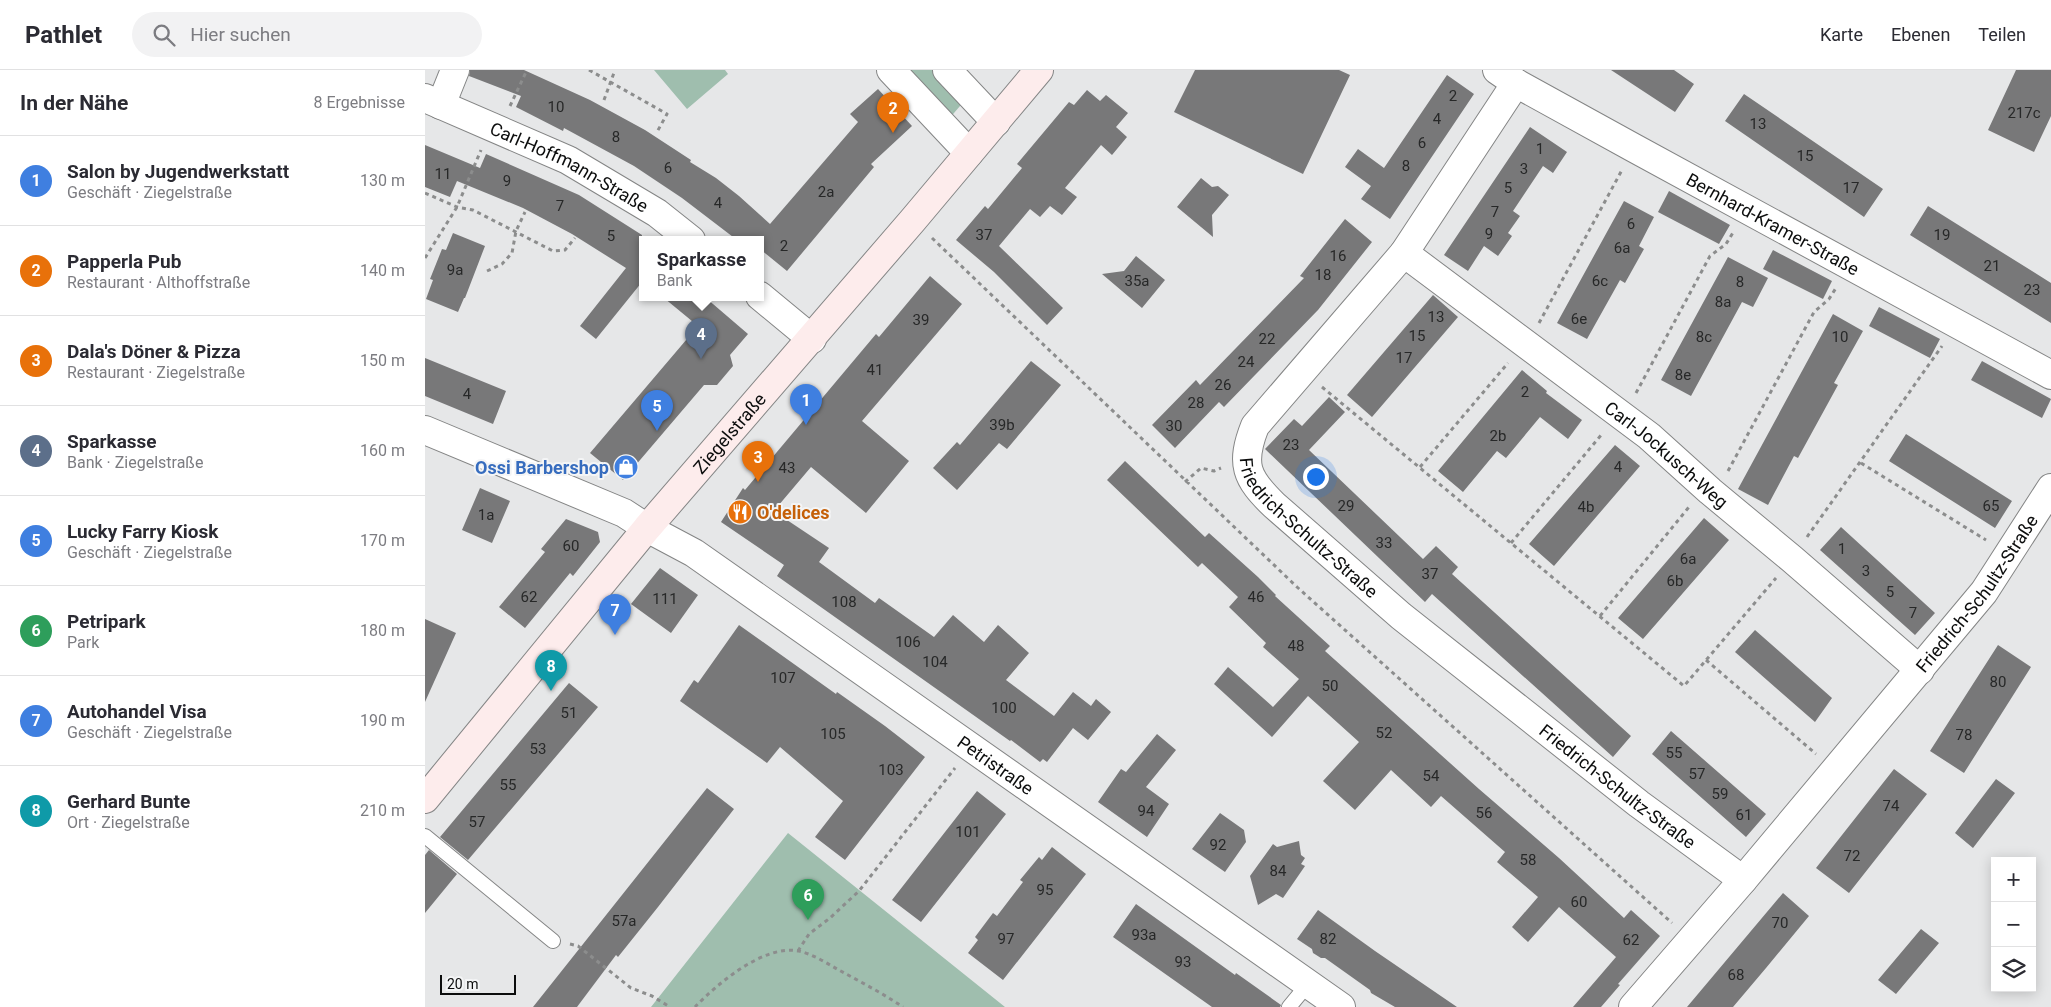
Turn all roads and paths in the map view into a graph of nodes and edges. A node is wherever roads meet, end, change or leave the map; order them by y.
1 (455, 70) edge
2 (527, 70) edge
3 (589, 70) edge
4 (615, 70) edge
5 (891, 70) edge
6 (947, 70) edge
7 (1039, 70) edge
8 (1507, 77) edge
9 (610, 81) junction
10 (604, 100) dead end
11 (433, 101) edge
12 (996, 122) junction
13 (495, 128) junction
14 (657, 132) dead end
15 (1634, 148) junction
16 (969, 153) junction
17 (425, 192) edge
18 (457, 207) junction
19 (1746, 210) junction
20 (525, 212) dead end
21 (913, 220) junction
22 (516, 231) junction
23 (686, 236) edge
24 (575, 238) dead end
25 (1404, 253) junction
26 (425, 258) edge
27 (1849, 266) junction
28 (487, 271) dead end
29 (764, 299) edge
30 (1955, 323) junction
31 (812, 339) junction
32 (1525, 343) junction
33 (1303, 371) junction
34 (2051, 375) edge
35 (1621, 415) junction
36 (425, 430) edge
37 (1247, 459) junction
38 (1861, 463) junction
39 (1419, 468) junction
40 (1185, 482) junction
41 (2051, 488) edge
42 (1710, 491) junction
43 (647, 528) junction
44 (1511, 543) junction
45 (2008, 554) junction
46 (1792, 559) junction
47 (1599, 616) junction
48 (1706, 660) junction
49 (1920, 670) junction
50 (971, 747) junction
51 (1835, 771) junction
52 (425, 799) edge
53 (425, 836) edge
54 (1743, 880) junction
55 (1691, 940) junction
56 (553, 941) joint
57 (798, 951) junction
58 (1308, 984) junction
59 (670, 1007) edge
60 (695, 1007) edge
61 (903, 1007) edge
62 (1289, 1007) edge
63 (1341, 1007) edge
64 (1633, 1007) edge

1 - 11 street, Carl-Hoffmann-Straße
2 - 13 path
3 - 9 path
4 - 9 path
5 - 16 street
6 - 12 street
7 - 12 street, Ziegelstraße
8 - 15 street, Bernhard-Kramer-Straße
8 - 25 street, Friedrich-Schultz-Straße
9 - 10 path
9 - 14 path
11 - 13 street, Carl-Hoffmann-Straße
12 - 16 street, Ziegelstraße
13 - 18 path
13 - 23 street, Carl-Hoffmann-Straße
15 - 19 street, Bernhard-Kramer-Straße
15 - 32 path
16 - 21 street, Ziegelstraße
17 - 18 path
18 - 22 path
18 - 26 path
19 - 27 street, Bernhard-Kramer-Straße
19 - 35 path
20 - 22 path
21 - 31 street, Ziegelstraße
21 - 40 path
22 - 24 path
22 - 28 path
25 - 32 street, Carl-Jockusch-Weg
25 - 33 street, Friedrich-Schultz-Straße
27 - 30 street, Bernhard-Kramer-Straße
27 - 42 path
29 - 31 street
30 - 34 street, Bernhard-Kramer-Straße
30 - 38 path
31 - 43 street, Ziegelstraße
32 - 35 street, Carl-Jockusch-Weg
32 - 39 path
33 - 37 street, Friedrich-Schultz-Straße
33 - 39 path
35 - 42 street, Carl-Jockusch-Weg
35 - 44 path
36 - 43 street, Petristraße
37 - 40 path
37 - 54 street, Friedrich-Schultz-Straße
38 - 45 path
38 - 46 path
39 - 44 path
40 - 55 path
41 - 45 street, Friedrich-Schultz-Straße
42 - 46 street, Carl-Jockusch-Weg
42 - 47 path
43 - 50 street, Petristraße
43 - 52 street, Ziegelstraße
44 - 47 path
45 - 49 street, Friedrich-Schultz-Straße
46 - 48 path
46 - 49 street, Carl-Jockusch-Weg
47 - 48 path
48 - 51 path
49 - 51 street, Friedrich-Schultz-Straße
50 - 57 path
50 - 58 street, Petristraße
51 - 54 street, Friedrich-Schultz-Straße
53 - 56 lane
54 - 55 street, Friedrich-Schultz-Straße
55 - 64 street, Friedrich-Schultz-Straße
56 - 59 path
57 - 60 path
57 - 61 path
58 - 62 lane
58 - 63 street, Petristraße

